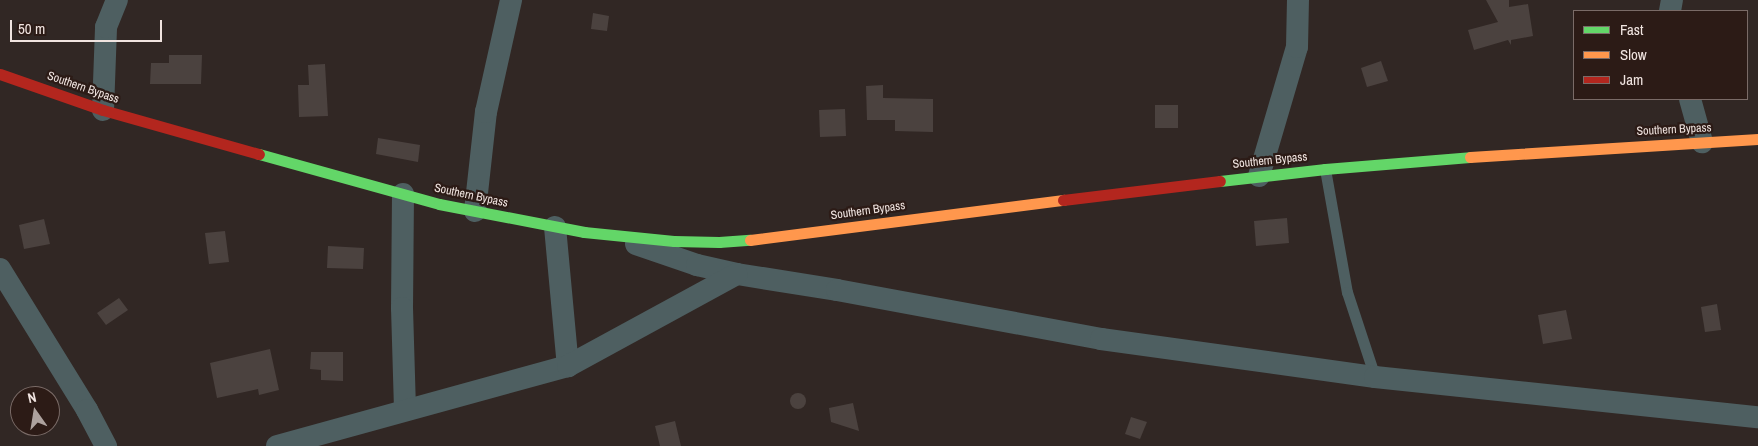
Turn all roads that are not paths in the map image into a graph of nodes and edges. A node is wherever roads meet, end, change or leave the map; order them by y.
1 (117, 0) edge
2 (511, 0) edge
3 (1298, 0) edge
4 (0, 74) edge
5 (1690, 100) edge
6 (103, 110) junction
7 (1758, 139) edge
8 (1702, 142) junction
9 (1325, 169) junction
10 (1260, 176) junction
11 (403, 194) junction
12 (475, 211) junction
13 (555, 227) junction
14 (616, 237) junction
15 (0, 270) edge
16 (737, 274) junction
17 (568, 366) junction
18 (1375, 377) junction
19 (405, 410) junction
20 (1758, 417) edge
21 (106, 446) edge
22 (277, 446) edge

1 - 6 street
2 - 12 street
3 - 10 street
4 - 6 street, Southern Bypass
5 - 8 street
6 - 11 street, Southern Bypass
7 - 8 street, Southern Bypass
8 - 9 street, Southern Bypass
9 - 10 street, Southern Bypass
9 - 18 lane
10 - 14 street, Southern Bypass
11 - 12 street, Southern Bypass
11 - 19 street
12 - 13 street, Southern Bypass
13 - 14 street, Southern Bypass
13 - 17 street
14 - 16 street
15 - 21 street
16 - 17 street
16 - 18 street
17 - 19 street
18 - 20 street
19 - 22 street

